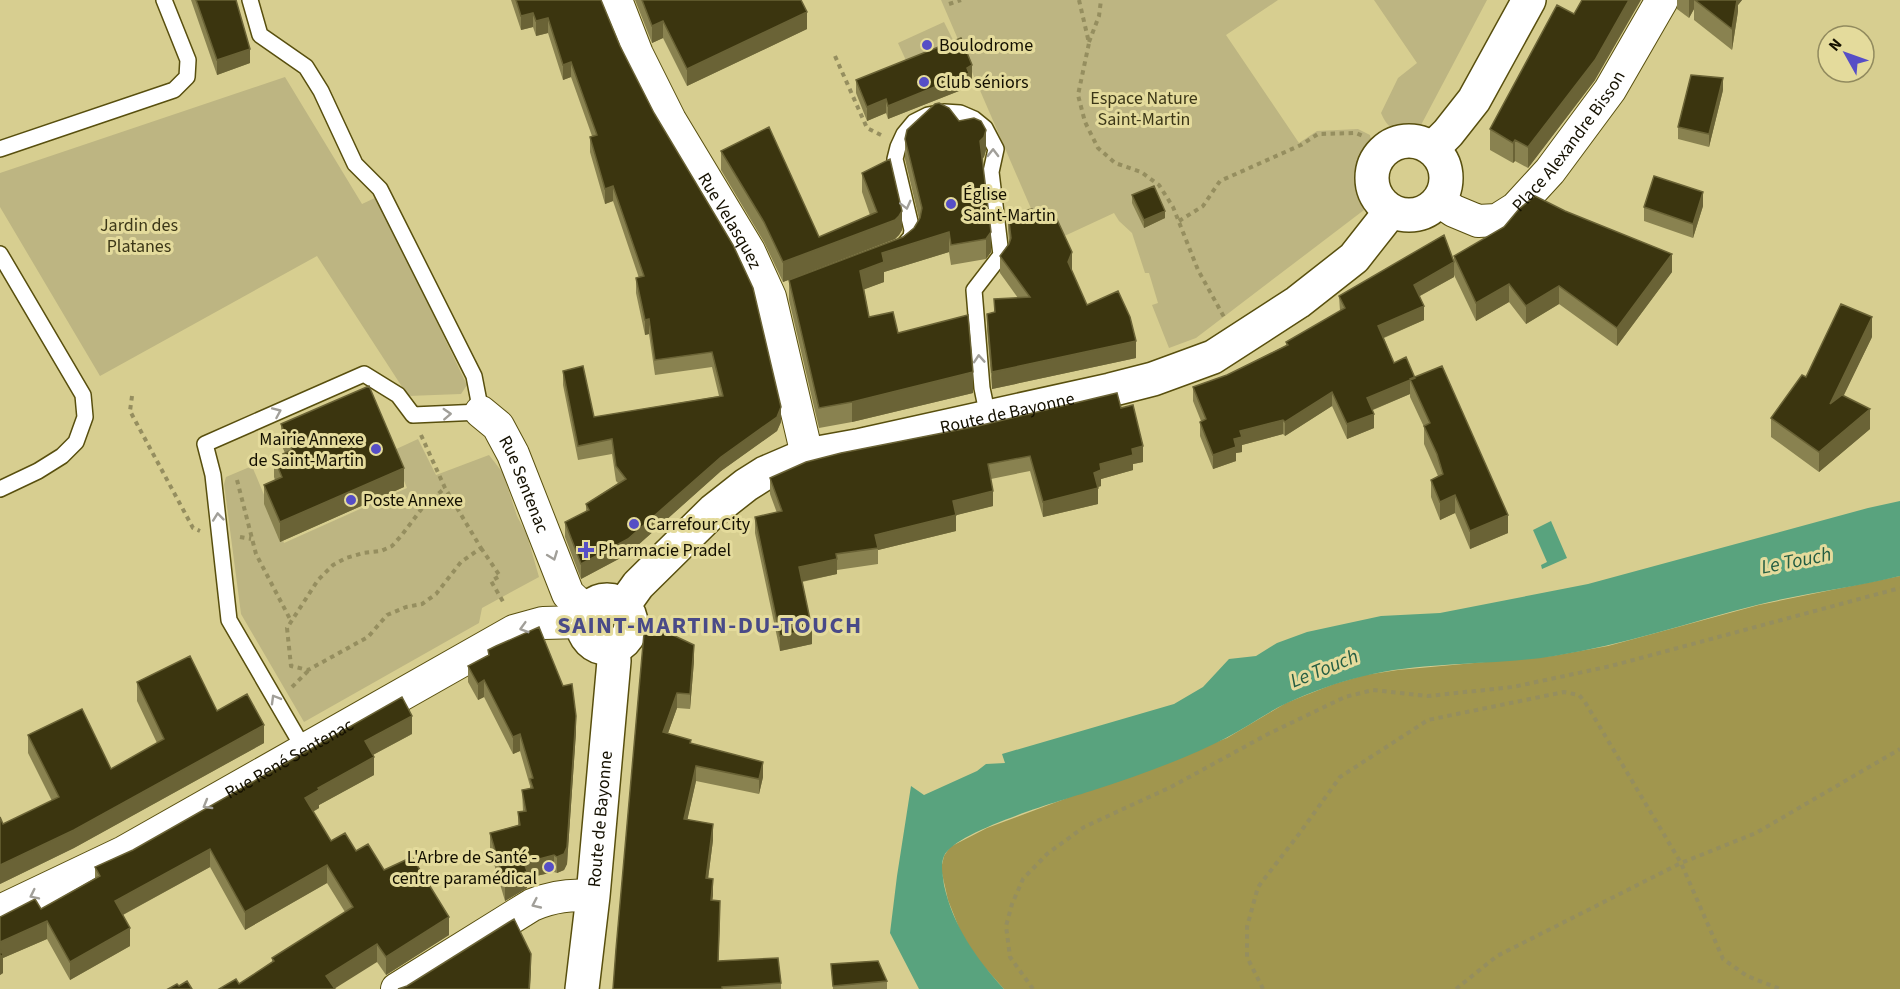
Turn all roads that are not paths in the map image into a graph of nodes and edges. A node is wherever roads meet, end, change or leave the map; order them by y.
1 (164, 0) edge
2 (250, 0) edge
3 (616, 0) edge
4 (1529, 0) edge
5 (1662, 0) edge
6 (1433, 148) junction
7 (0, 149) edge
8 (1439, 201) junction
9 (1391, 211) junction
10 (889, 252) edge
11 (0, 254) edge
12 (481, 412) junction
13 (988, 417) junction
14 (807, 455) junction
15 (0, 489) edge
16 (623, 606) junction
17 (584, 617) junction
18 (613, 648) junction
19 (304, 749) junction
20 (593, 896) junction
21 (0, 911) edge
22 (397, 989) edge
23 (582, 989) edge

1 - 7 lane
2 - 12 lane
3 - 14 street, Rue Velasquez
4 - 6 street
5 - 8 street, Place Alexandre Bisson
6 - 8 street
6 - 9 street
8 - 9 street
9 - 13 street, Route de Bayonne
13 -> 10 lane
11 - 15 lane
12 -> 17 street, Rue Sentenac
19 -> 12 lane
13 - 14 street, Route de Bayonne
14 - 16 street, Route de Bayonne
16 - 17 street
16 - 18 street
17 - 18 street
17 -> 19 street, Rue René Sentenac
18 - 20 street, Route de Bayonne
19 -> 21 street, Rue René Sentenac
20 -> 22 street
20 - 23 street, Route de Bayonne

